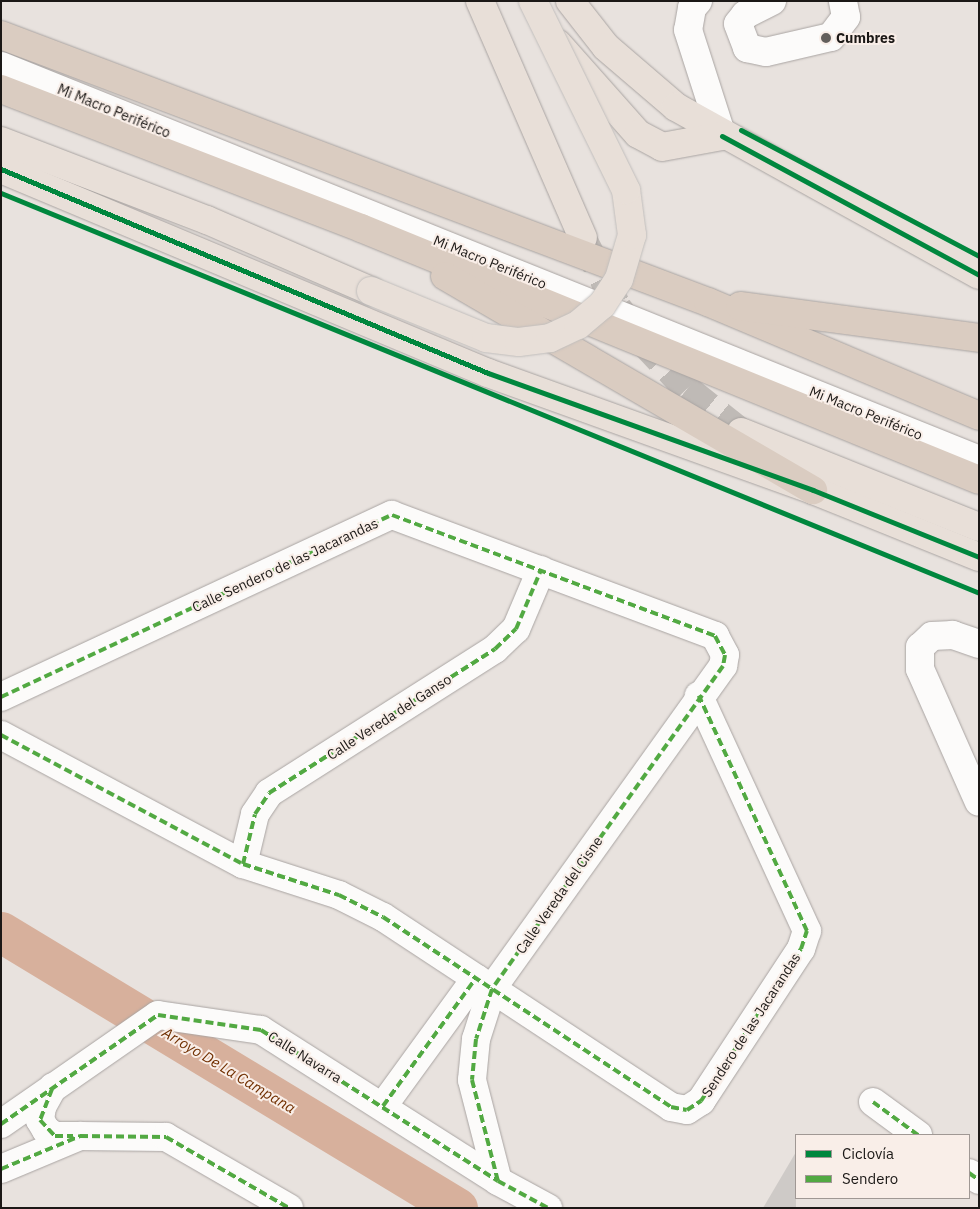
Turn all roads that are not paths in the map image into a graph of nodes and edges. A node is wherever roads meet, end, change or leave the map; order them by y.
1 (480, 1) edge
2 (520, 1) edge
3 (533, 1) edge
4 (570, 1) edge
5 (698, 1) edge
6 (772, 1) edge
7 (843, 1) edge
8 (1, 35) edge
9 (1, 51) edge
10 (1, 66) edge
11 (1, 89) edge
12 (722, 136) junction
13 (1, 140) edge
14 (1, 169) edge
15 (361, 228) junction
16 (583, 238) tunnel mouth
17 (979, 275) edge
18 (708, 302) junction
19 (979, 338) edge
20 (979, 416) edge
21 (741, 432) tunnel mouth
22 (979, 443) edge
23 (979, 460) edge
24 (979, 480) edge
25 (813, 490) junction
26 (979, 527) edge
27 (979, 557) edge
28 (541, 570) junction
29 (715, 636) joint
30 (979, 644) edge
31 (1, 696) edge
32 (699, 696) junction
33 (1, 735) edge
34 (979, 802) edge
35 (243, 864) junction
36 (484, 984) junction
37 (54, 1087) junction
38 (873, 1102) dead end
39 (383, 1106) junction
40 (1, 1124) edge
41 (917, 1134) edge
42 (80, 1136) junction
43 (1, 1168) edge
44 (498, 1181) junction
45 (289, 1208) edge
46 (548, 1208) edge

1 - 16 main road
2 - 12 main road
3 - 13 main road, bridge
4 - 12 main road
5 - 12 street
6 - 7 street
8 - 18 highway
9 - 22 street, Mi Macro Periférico
10 - 23 street, Mi Macro Periférico
11 - 15 highway
12 - 17 main road
14 - 25 main road
15 - 24 highway
15 - 25 highway
18 - 19 highway
18 - 20 highway
21 - 26 main road
25 - 27 main road
28 - 29 street, Calle Sendero de las Jacarandas
28 - 31 street, Calle Sendero de las Jacarandas
28 - 35 street, Calle Vereda del Ganso
29 - 32 street, Calle Vereda del Cisne
30 - 34 street
32 - 36 street, Calle Vereda del Cisne
32 - 36 street, Sendero de las Jacarandas
33 - 35 street
35 - 36 street
36 - 39 street, Calle Vereda del Cisne
36 - 44 street, Calle Vereda del Cisne
37 - 39 street, Calle Navarra
37 - 40 street, Calle Navarra
37 - 42 street
38 - 41 street
39 - 44 street, Calle Navarra
42 - 43 street
42 - 45 street
44 - 46 street, Calle Navarra

